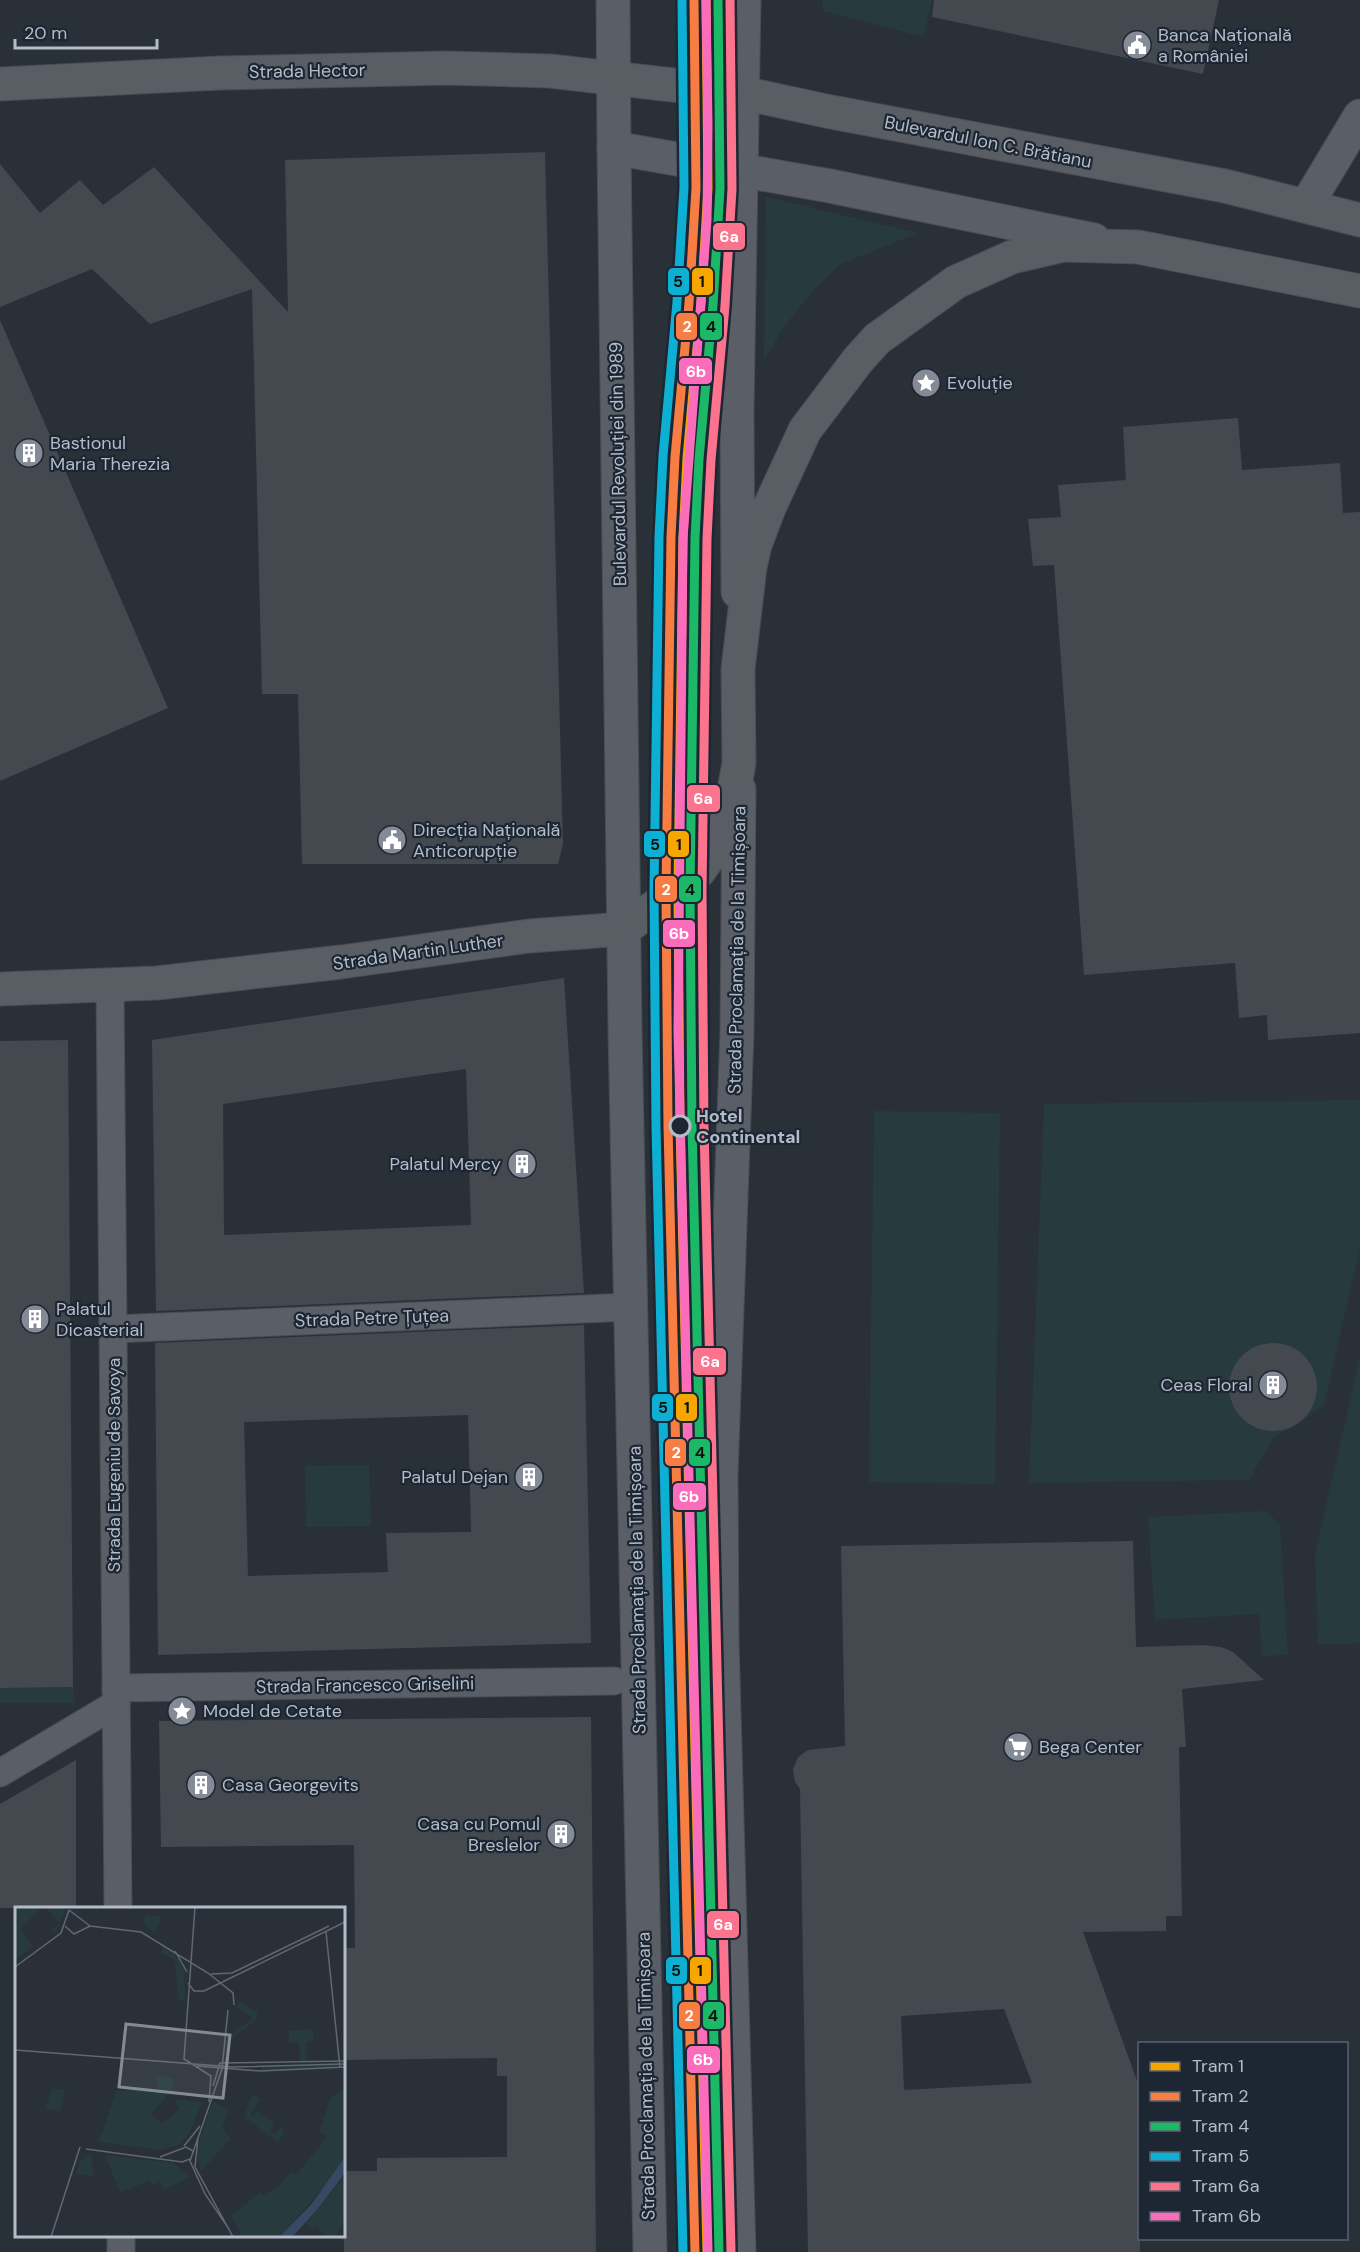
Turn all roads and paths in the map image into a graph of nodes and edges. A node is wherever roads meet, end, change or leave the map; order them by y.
1 (613, 0) edge
2 (744, 0) edge
3 (614, 78) junction
4 (0, 84) edge
5 (743, 93) junction
6 (1360, 116) edge
7 (614, 148) junction
8 (741, 170) junction
9 (1306, 206) junction
10 (1360, 220) edge
11 (1120, 245) junction
12 (1360, 291) edge
13 (738, 669) junction
14 (739, 763) junction
15 (624, 929) junction
16 (110, 987) junction
17 (0, 989) edge
18 (630, 1307) junction
19 (114, 1329) junction
20 (614, 1682) dead end
21 (116, 1696) junction
22 (0, 1773) edge
23 (118, 1907) edge
24 (650, 2252) edge
25 (739, 2252) edge

1 - 3 street, Bulevardul Revoluției din 1989
2 - 5 street
3 - 4 main road, Strada Hector
3 - 5 main road, Bulevardul Ion C. Brătianu
3 - 7 street, Bulevardul Revoluției din 1989
5 - 8 street
5 - 9 main road, Bulevardul Ion C. Brătianu
6 - 9 street
7 - 8 street
7 - 15 street, Bulevardul Revoluției din 1989
8 - 11 street
8 - 13 street
9 - 10 main road, Bulevardul Ion C. Brătianu
11 - 12 main road
11 - 13 main road
13 - 14 main road
14 - 15 main road
14 - 25 street, Strada Proclamația de la Timișoara
15 - 16 main road, Strada Martin Luther
15 - 18 street, Strada Proclamația de la Timișoara
16 - 17 main road, Strada Martin Luther
16 - 19 street, Strada Eugeniu de Savoya
18 - 19 street, Strada Petre Țuțea
18 - 24 street, Strada Proclamația de la Timișoara
19 - 21 street, Strada Eugeniu de Savoya
20 - 21 street, Strada Francesco Griselini
21 - 22 street
21 - 23 street, Strada Eugeniu de Savoya

